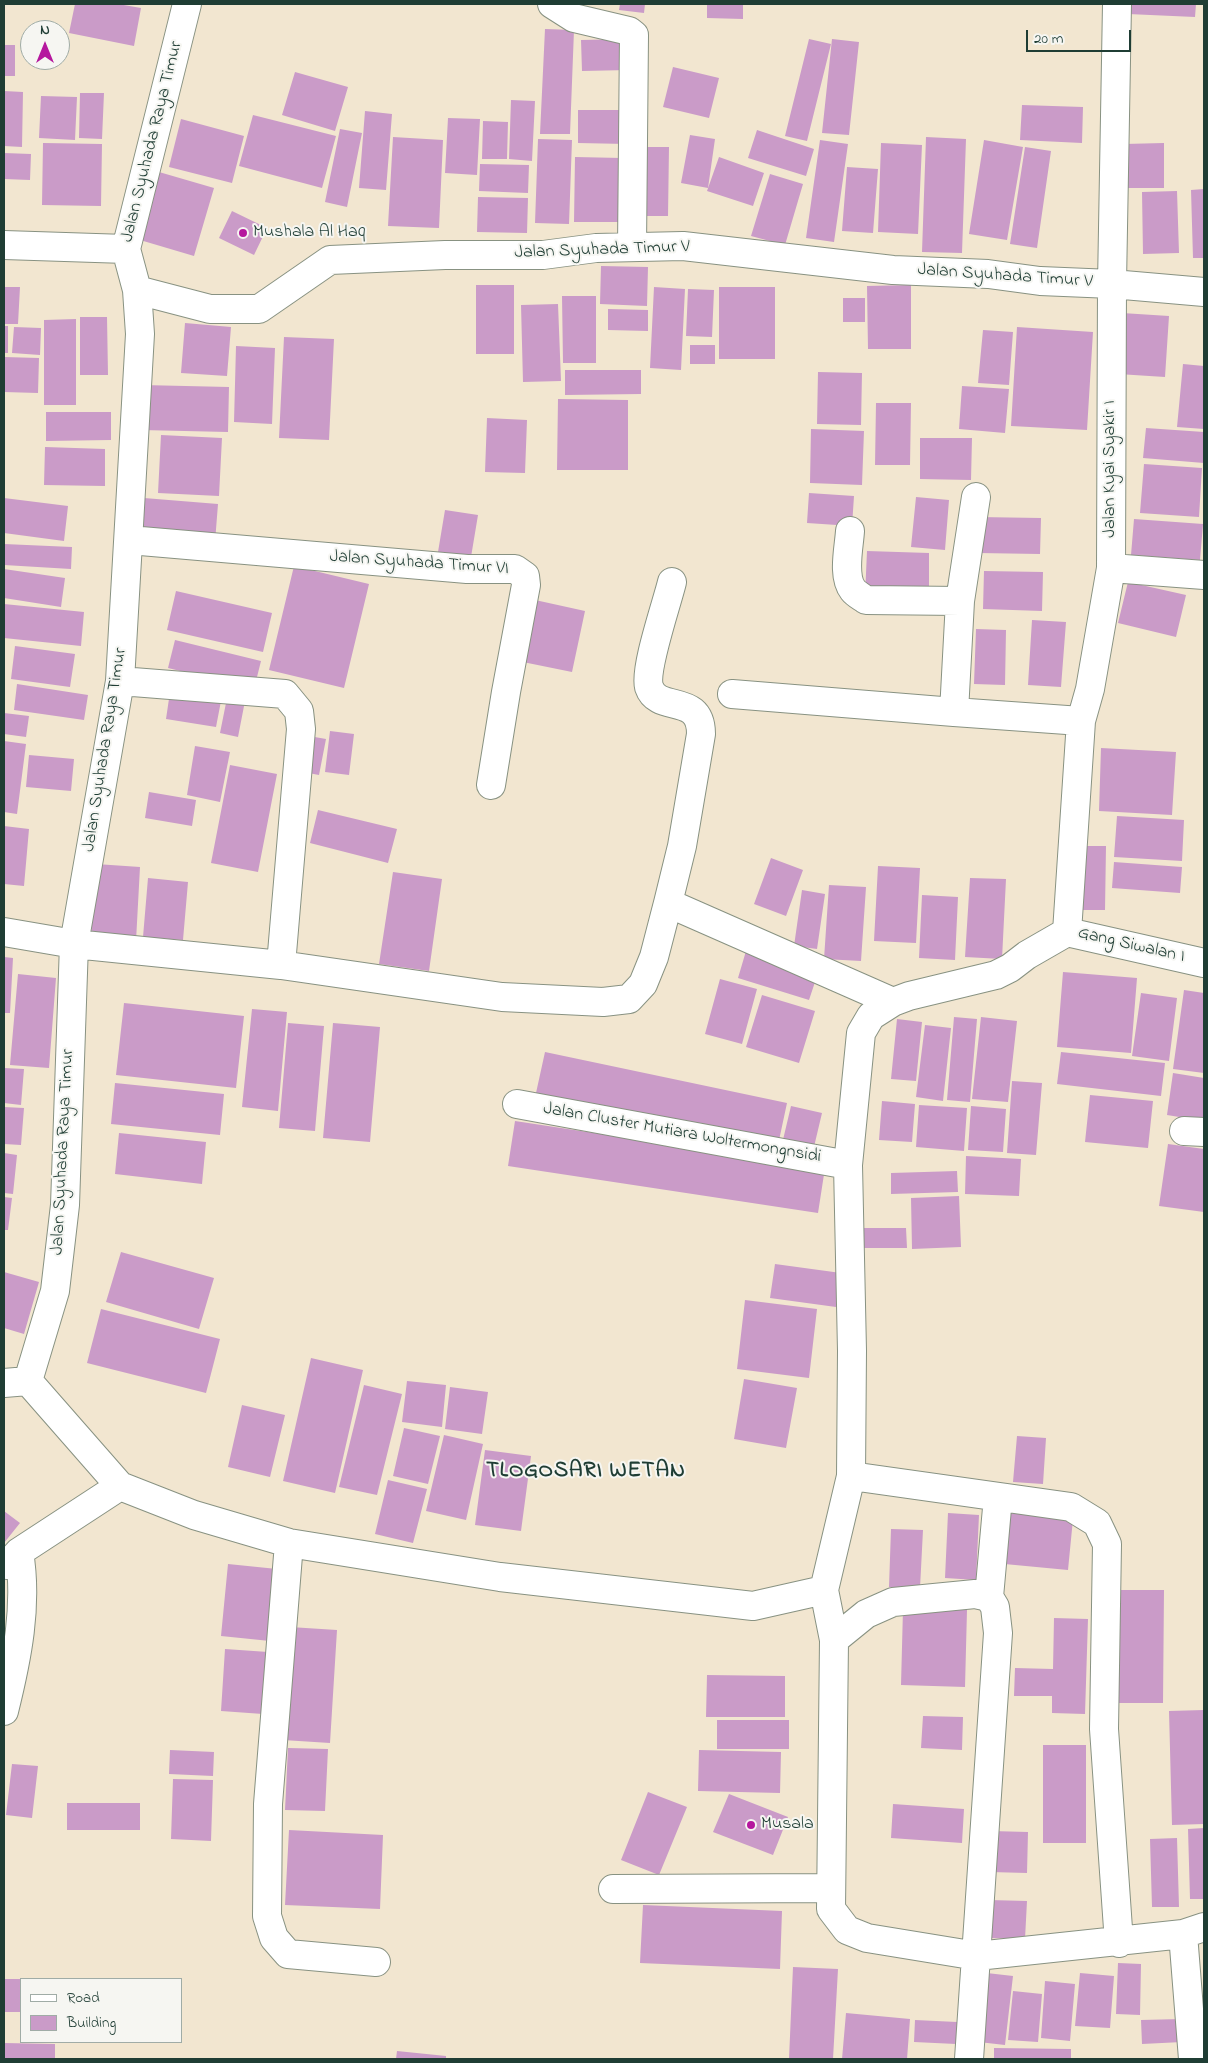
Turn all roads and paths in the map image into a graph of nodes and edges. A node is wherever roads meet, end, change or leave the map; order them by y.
1 (187, 4) edge
2 (552, 4) edge
3 (1117, 4) edge
4 (4, 245) edge
5 (632, 247) junction
6 (126, 250) junction
7 (1112, 284) junction
8 (137, 290) junction
9 (1204, 292) edge
10 (976, 497) dead end
11 (850, 531) dead end
12 (129, 540) junction
13 (1111, 568) junction
14 (1204, 576) edge
15 (672, 582) dead end
16 (960, 601) junction
17 (120, 681) junction
18 (732, 694) dead end
19 (954, 712) junction
20 (1081, 721) junction
21 (491, 785) dead end
22 (668, 903) junction
23 (4, 932) edge
24 (1067, 932) junction
25 (74, 944) junction
26 (1204, 962) edge
27 (281, 965) junction
28 (893, 1002) junction
29 (517, 1104) dead end
30 (848, 1164) junction
31 (16, 1382) edge
32 (851, 1476) junction
33 (120, 1486) junction
34 (998, 1497) junction
35 (289, 1543) junction
36 (15, 1565) edge
37 (989, 1597) junction
38 (829, 1614) junction
39 (4, 1711) edge
40 (831, 1888) junction
41 (613, 1889) dead end
42 (1194, 1930) edge
43 (1119, 1942) junction
44 (977, 1956) junction
45 (376, 1962) dead end
46 (969, 2059) edge
47 (1193, 2059) edge

1 - 6 street, Jalan Syuhada Raya Timur
2 - 5 street
3 - 7 street, Jalan Kyai Syakir I
4 - 6 street
5 - 7 street, Jalan Syuhada Timur V
5 - 8 street, Jalan Syuhada Timur V
6 - 8 street, Jalan Syuhada Raya Timur
7 - 9 street, Jalan Syuhada Timur V
7 - 13 street, Jalan Kyai Syakir I
8 - 12 street, Jalan Syuhada Raya Timur
10 - 16 street
11 - 16 street
12 - 17 street, Jalan Syuhada Raya Timur
12 - 21 street, Jalan Syuhada Timur VI
13 - 14 street
13 - 20 street, Jalan Kyai Syakir I
15 - 22 street
16 - 19 street
17 - 25 street, Jalan Syuhada Raya Timur
17 - 27 street
18 - 19 street
19 - 20 street
20 - 24 street, Jalan Kyai Syakir I
22 - 27 street
22 - 28 street
23 - 25 street
24 - 26 street, Gang Siwalan I
24 - 28 street, Gang Siwalan I
25 - 27 street
25 - 31 street, Jalan Syuhada Raya Timur
28 - 30 street, Gang Siwalan I
29 - 30 street, Jalan Cluster Mutiara Woltermongnsidi
30 - 32 street, Gang Siwalan I
31 - 33 street, Jalan Syuhada Raya Timur
32 - 34 street
32 - 38 street, Gang Siwalan I
33 - 35 street
33 - 36 street
34 - 37 street
34 - 43 street
35 - 38 street
35 - 45 street
36 - 39 street
37 - 38 street
37 - 44 street
38 - 40 street, Gang Siwalan I
40 - 41 street
40 - 44 street, Gang Siwalan I
42 - 43 street, Gang Siwalan I
42 - 47 street
43 - 44 street, Gang Siwalan I
44 - 46 street

